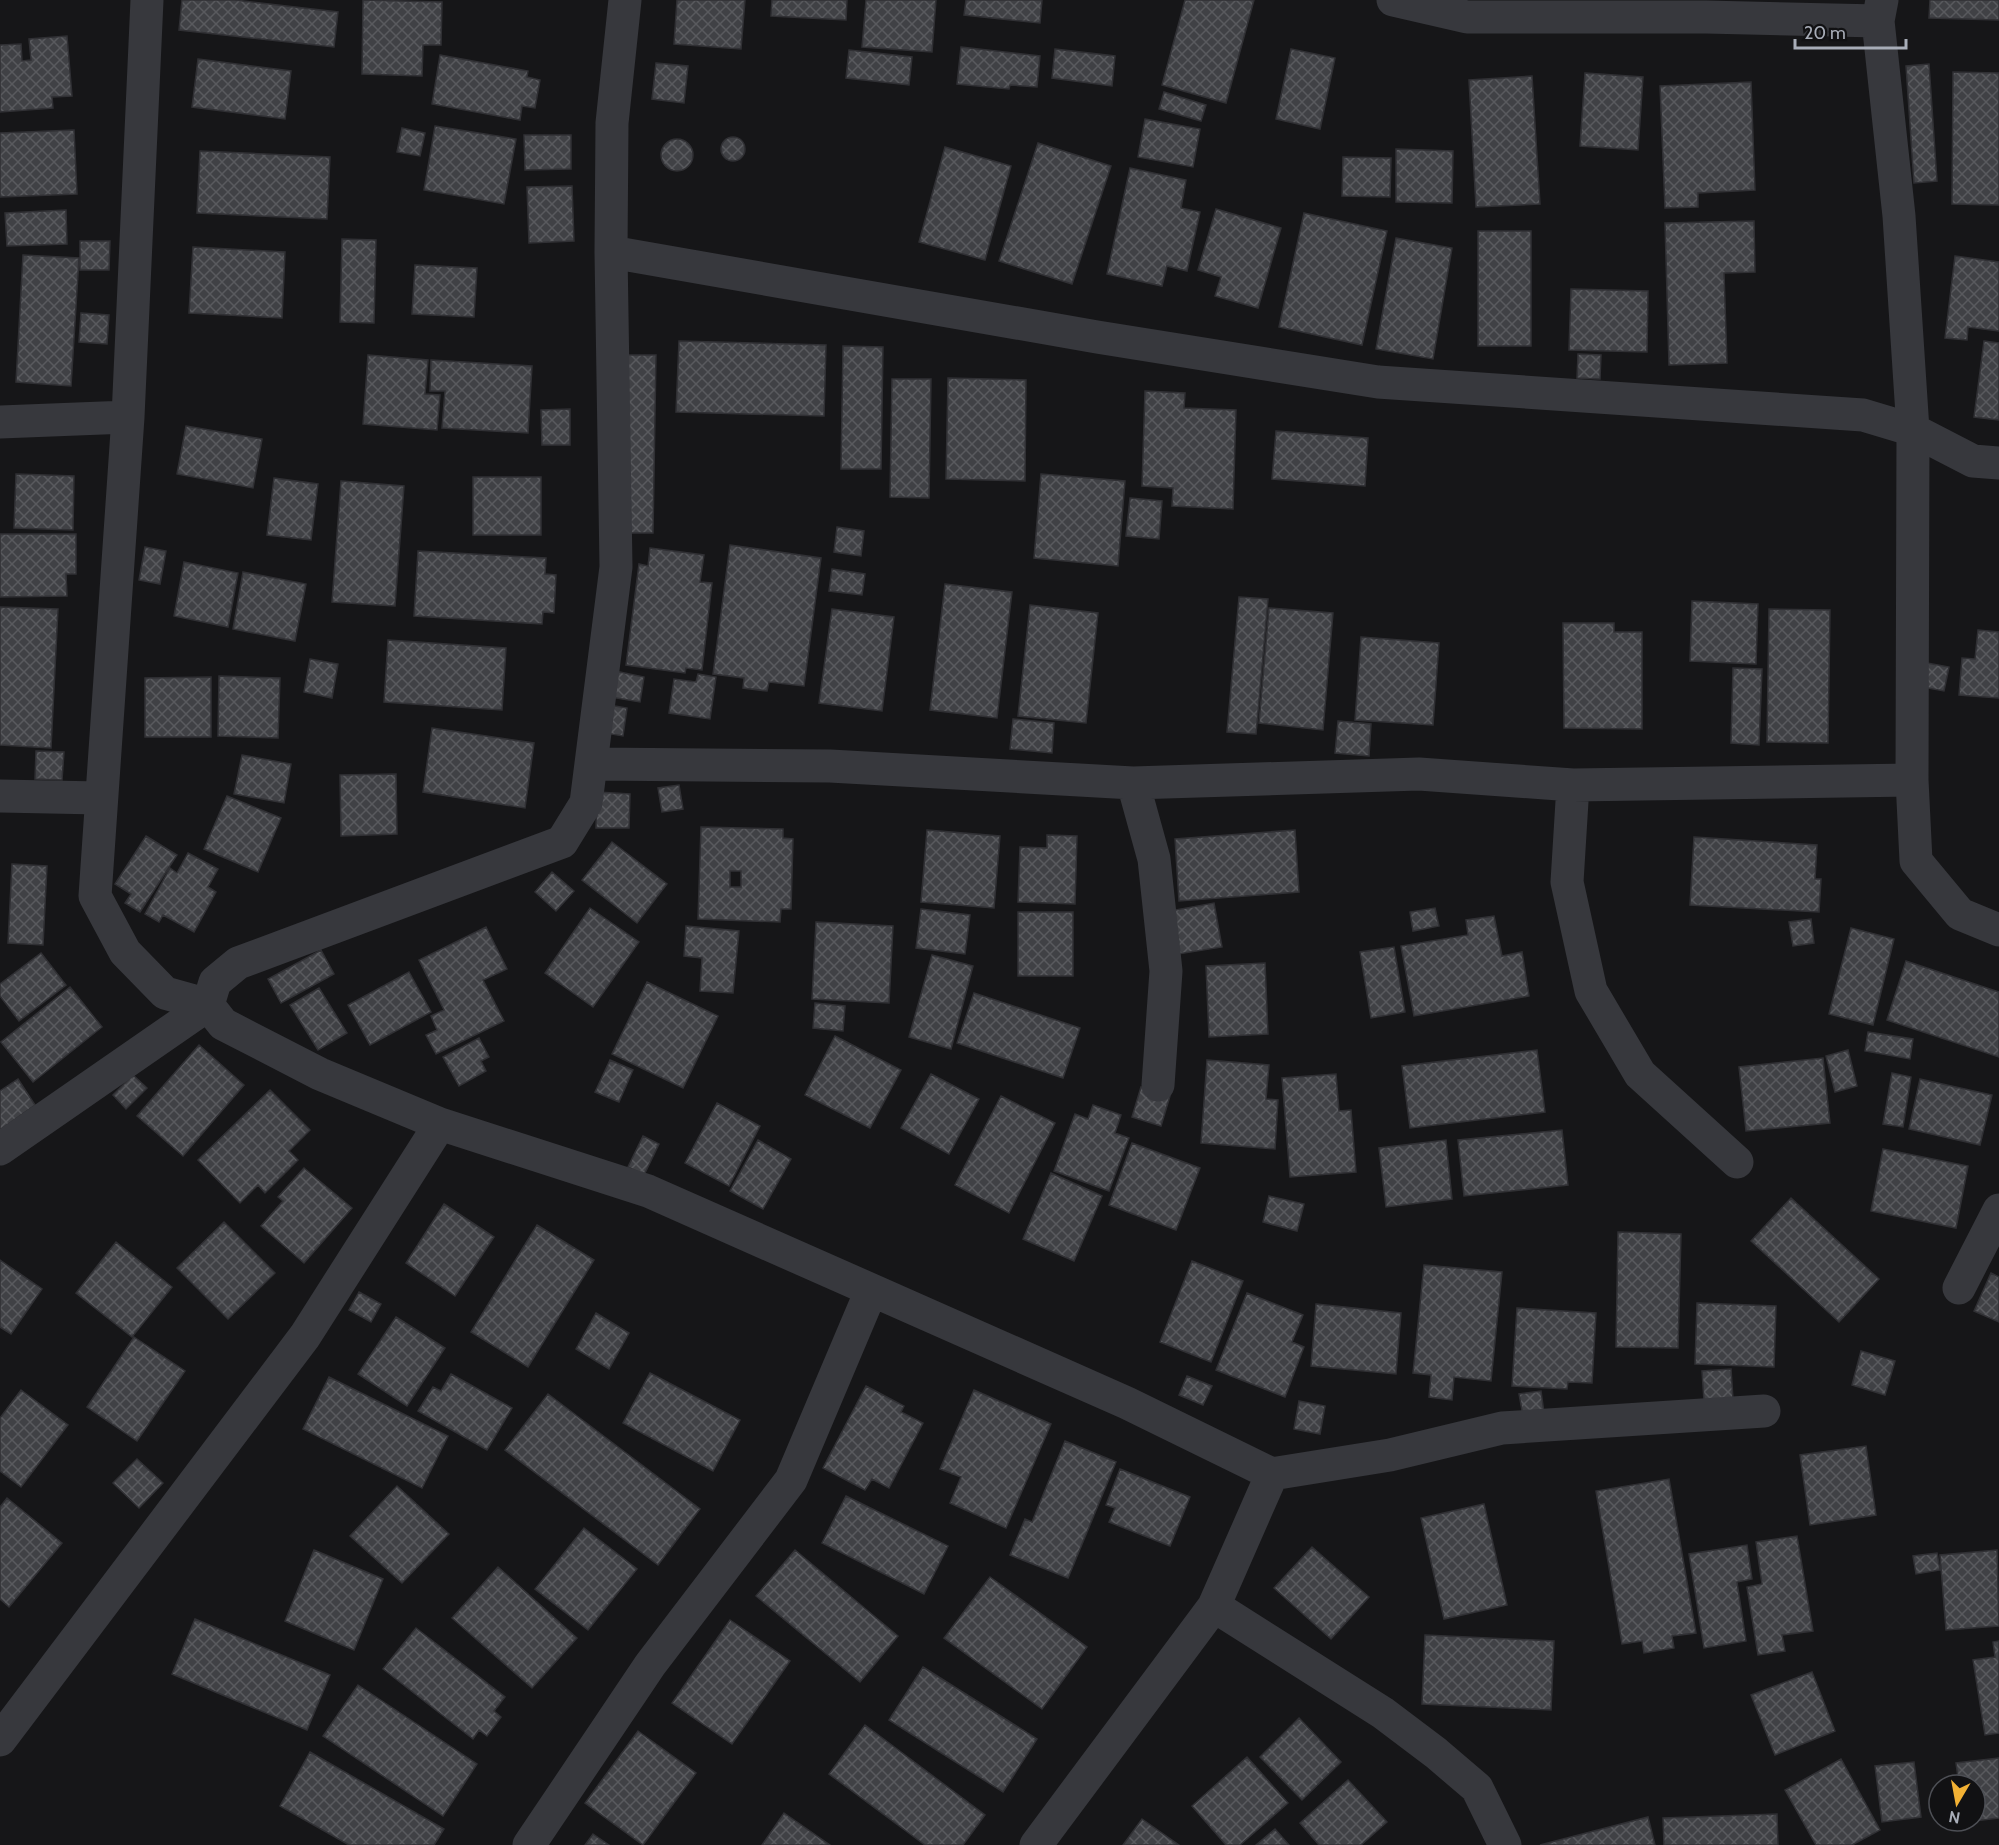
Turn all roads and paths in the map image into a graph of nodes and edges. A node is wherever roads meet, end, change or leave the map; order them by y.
1 (147, 0) edge
2 (625, 0) edge
3 (1393, 0) edge
4 (1880, 10) edge
5 (611, 252) junction
6 (128, 417) junction
7 (0, 422) edge
8 (1913, 430) junction
9 (1999, 463) edge
10 (594, 764) junction
11 (1911, 780) junction
12 (1133, 783) junction
13 (1574, 785) junction
14 (0, 796) edge
15 (100, 798) junction
16 (1999, 930) edge
17 (208, 1005) junction
18 (1158, 1085) dead end
19 (440, 1124) junction
20 (0, 1149) edge
21 (1737, 1162) dead end
22 (1999, 1210) edge
23 (1959, 1288) dead end
24 (871, 1291) junction
25 (1764, 1411) dead end
26 (1272, 1474) junction
27 (1214, 1606) junction
28 (0, 1740) edge
29 (528, 1845) edge
30 (1036, 1845) edge
31 (1505, 1845) edge

1 - 6 street
2 - 5 street
3 - 4 street
4 - 8 street
5 - 8 street
5 - 10 street
6 - 7 street
6 - 15 street
8 - 9 street
8 - 11 street
10 - 12 street
10 - 17 street
11 - 13 street
11 - 16 street
12 - 13 street
12 - 18 street
13 - 21 street
14 - 15 street
15 - 17 street
17 - 19 street
17 - 20 street
19 - 24 street
19 - 28 street
22 - 23 street
24 - 26 street
24 - 29 street
25 - 26 street
26 - 27 street
27 - 30 street
27 - 31 street

